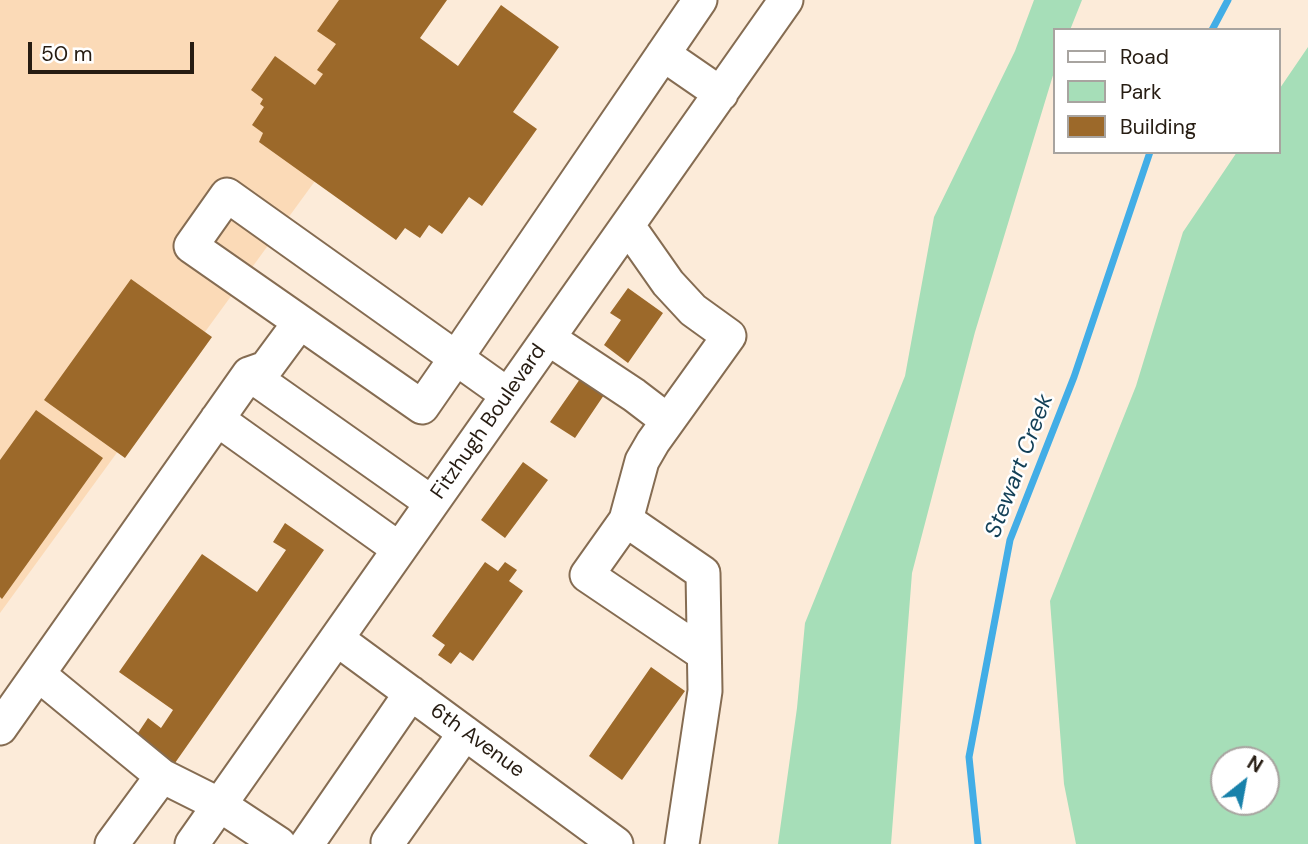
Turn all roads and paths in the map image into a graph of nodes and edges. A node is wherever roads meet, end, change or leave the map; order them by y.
1 (699, 0) edge
2 (786, 0) edge
3 (663, 54) junction
4 (721, 94) junction
5 (628, 226) junction
6 (300, 322) junction
7 (548, 338) junction
8 (456, 358) junction
9 (249, 374) junction
10 (509, 395) junction
11 (218, 419) junction
12 (668, 421) junction
13 (432, 503) junction
14 (626, 520) junction
15 (400, 549) junction
16 (337, 639) junction
17 (704, 654) junction
18 (38, 674) junction
19 (411, 693) junction
20 (0, 728) edge
21 (466, 733) junction
22 (163, 776) junction
23 (220, 805) junction
24 (388, 842) dead end
25 (111, 844) edge
26 (192, 844) edge
27 (279, 844) edge
28 (307, 844) edge
29 (616, 844) edge
30 (682, 844) edge

1 - 3 street
2 - 4 street, Fitzhugh Boulevard
3 - 4 street
3 - 8 street
4 - 5 street, Fitzhugh Boulevard
5 - 7 street, Fitzhugh Boulevard
5 - 12 street
6 - 8 street
6 - 8 street
6 - 9 street
7 - 10 street, Fitzhugh Boulevard
7 - 12 street
8 - 10 street
9 - 11 street
9 - 13 street
10 - 13 street, Fitzhugh Boulevard
11 - 15 street
11 - 18 street
12 - 14 street
13 - 15 street, Fitzhugh Boulevard
14 - 17 street
14 - 17 street
15 - 16 street, Fitzhugh Boulevard
16 - 19 street, 6th Avenue
16 - 23 street, Fitzhugh Boulevard
17 - 30 street
18 - 20 street
18 - 22 street
19 - 21 street, 6th Avenue
19 - 28 street
21 - 24 street
21 - 29 street, 6th Avenue
22 - 23 street
22 - 25 street
23 - 26 street, Fitzhugh Boulevard
23 - 27 street

